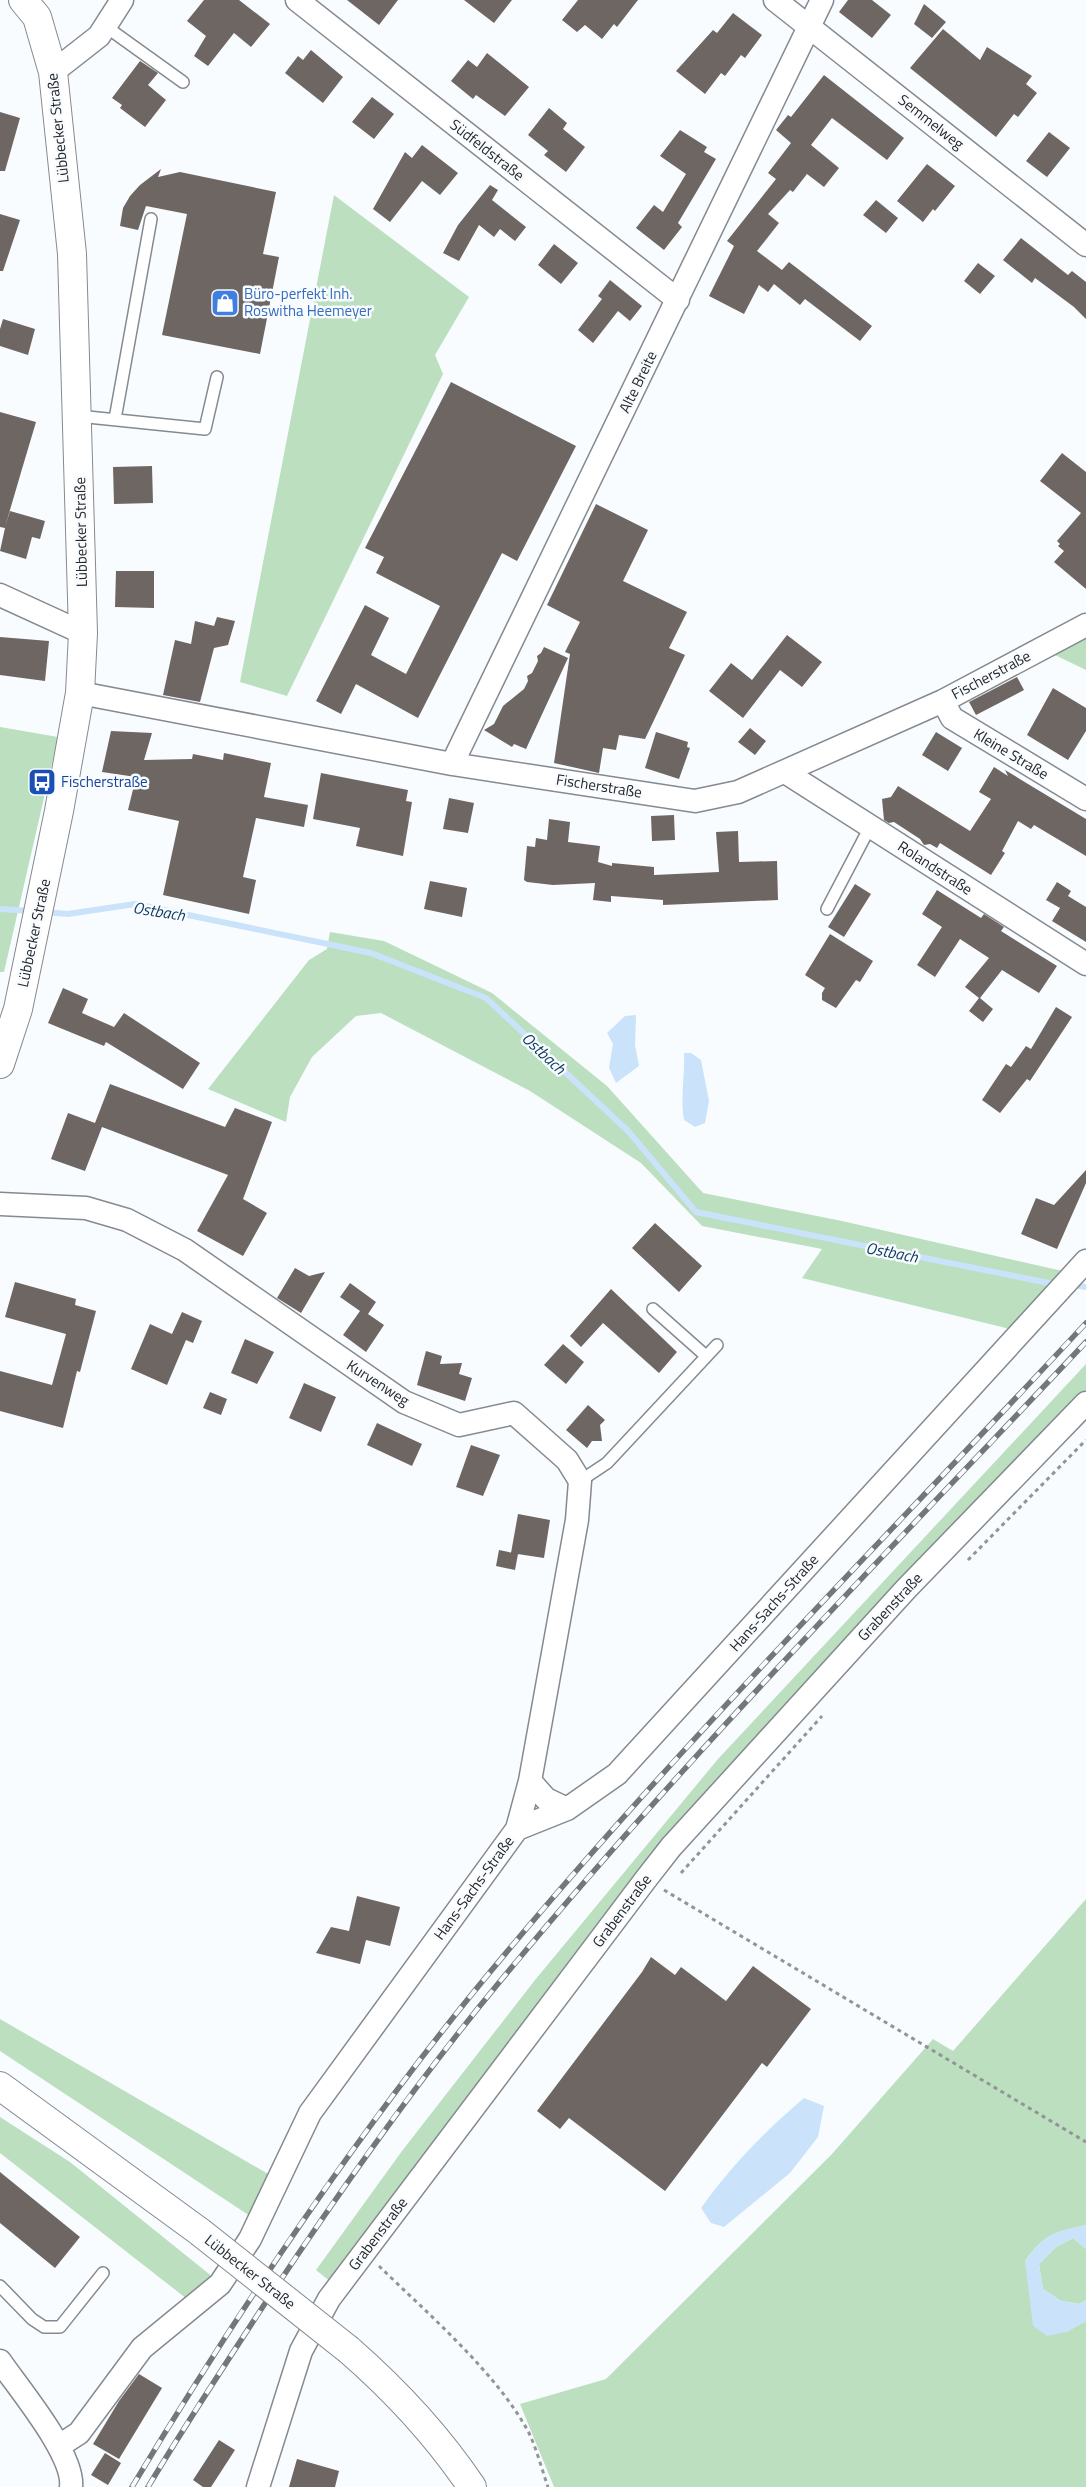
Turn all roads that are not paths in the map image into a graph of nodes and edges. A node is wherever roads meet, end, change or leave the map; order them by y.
1 (23, 0) edge
2 (122, 0) edge
3 (297, 0) edge
4 (776, 0) edge
5 (822, 0) edge
6 (105, 26) junction
7 (809, 26) junction
8 (53, 72) junction
9 (183, 82) dead end
10 (151, 219) dead end
11 (1086, 245) edge
12 (678, 300) junction
13 (218, 377) dead end
14 (78, 416) junction
15 (115, 419) junction
16 (0, 595) edge
17 (1086, 625) edge
18 (83, 633) junction
19 (80, 693) junction
20 (943, 701) junction
21 (452, 764) junction
22 (785, 772) junction
23 (1086, 800) edge
24 (870, 826) junction
25 (827, 909) dead end
26 (1086, 964) edge
27 (0, 1064) edge
28 (0, 1204) edge
29 (1086, 1261) edge
30 (653, 1309) dead end
31 (717, 1345) dead end
32 (706, 1356) junction
33 (1086, 1403) edge
34 (580, 1481) junction
35 (530, 1781) junction
36 (568, 1808) junction
37 (517, 1829) junction
38 (0, 2086) edge
39 (103, 2273) dead end
40 (0, 2286) edge
41 (0, 2361) edge
42 (59, 2446) junction
43 (71, 2487) edge
44 (258, 2487) edge
45 (472, 2487) edge

1 - 8 main road, Lübbecker Straße
2 - 6 street
3 - 12 street, Südfeldstraße
4 - 7 street, Semmelweg
5 - 7 street, Alte Breite
6 - 8 street
6 - 9 lane
7 - 11 street, Semmelweg
7 - 12 street, Alte Breite
8 - 14 main road, Lübbecker Straße
10 - 15 lane
12 - 21 street, Alte Breite
13 - 15 lane
14 - 15 lane
14 - 18 main road, Lübbecker Straße
16 - 18 street
17 - 20 street, Fischerstraße
18 - 19 main road, Lübbecker Straße
19 - 21 street, Fischerstraße
19 - 27 main road, Lübbecker Straße
20 - 22 street, Fischerstraße
20 - 23 street, Kleine Straße
21 - 22 street, Fischerstraße
22 - 24 street, Rolandstraße
24 - 25 lane
24 - 26 street, Rolandstraße
28 - 34 street, Kurvenweg
29 - 36 street, Hans-Sachs-Straße
30 - 32 lane
31 - 32 lane
32 - 34 lane
33 - 44 street, Grabenstraße
34 - 35 street
35 - 36 street
35 - 37 street
36 - 37 street, Hans-Sachs-Straße
37 - 42 street, Hans-Sachs-Straße
38 - 45 main road, Lübbecker Straße, bridge
39 - 40 lane
41 - 42 street
42 - 43 street

